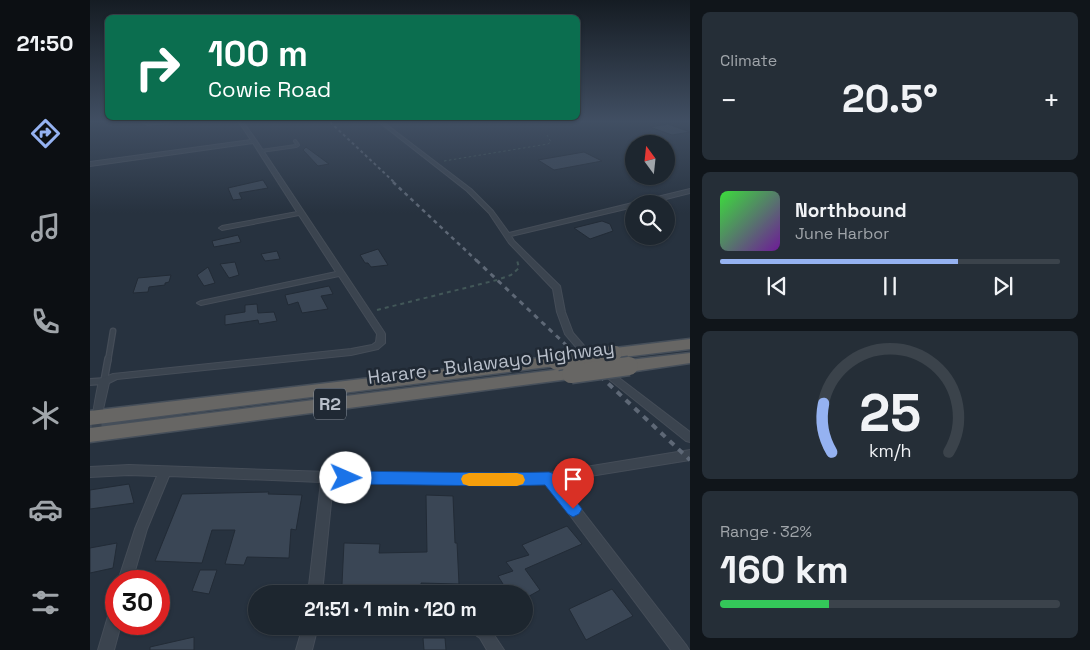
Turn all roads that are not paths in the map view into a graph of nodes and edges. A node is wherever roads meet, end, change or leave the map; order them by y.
1 (173, 152) edge
2 (262, 152) edge
3 (420, 152) edge
4 (90, 164) edge
5 (690, 191) edge
6 (673, 195) edge
7 (625, 206) edge
8 (300, 213) junction
9 (222, 228) dead end
10 (508, 235) junction
11 (341, 273) junction
12 (201, 303) dead end
13 (113, 331) dead end
14 (690, 344) edge
15 (690, 358) edge
16 (104, 381) junction
17 (90, 382) edge
18 (93, 426) edge
19 (690, 438) edge
20 (690, 455) edge
21 (164, 471) junction
22 (90, 472) edge
23 (328, 478) junction
24 (549, 478) junction
25 (128, 570) edge
26 (316, 585) edge
27 (110, 635) edge
28 (308, 635) edge
29 (485, 635) edge
30 (106, 650) edge
31 (304, 650) edge
32 (496, 650) edge
33 (681, 650) edge

1 - 4 street
2 - 8 street
3 - 10 street
5 - 6 street
7 - 10 street
8 - 9 street
8 - 11 street
10 - 19 street
11 - 12 street
11 - 16 street
13 - 16 lane
14 - 18 highway, Harare - Bulawayo Highway / R2, bridge
15 - 18 highway, Harare - Bulawayo Highway / R2, bridge
16 - 17 lane
16 - 18 street
20 - 24 street
21 - 22 street
21 - 23 street
21 - 25 street
23 - 24 street
23 - 26 street
24 - 33 street
27 - 30 street
28 - 31 street
29 - 32 street

